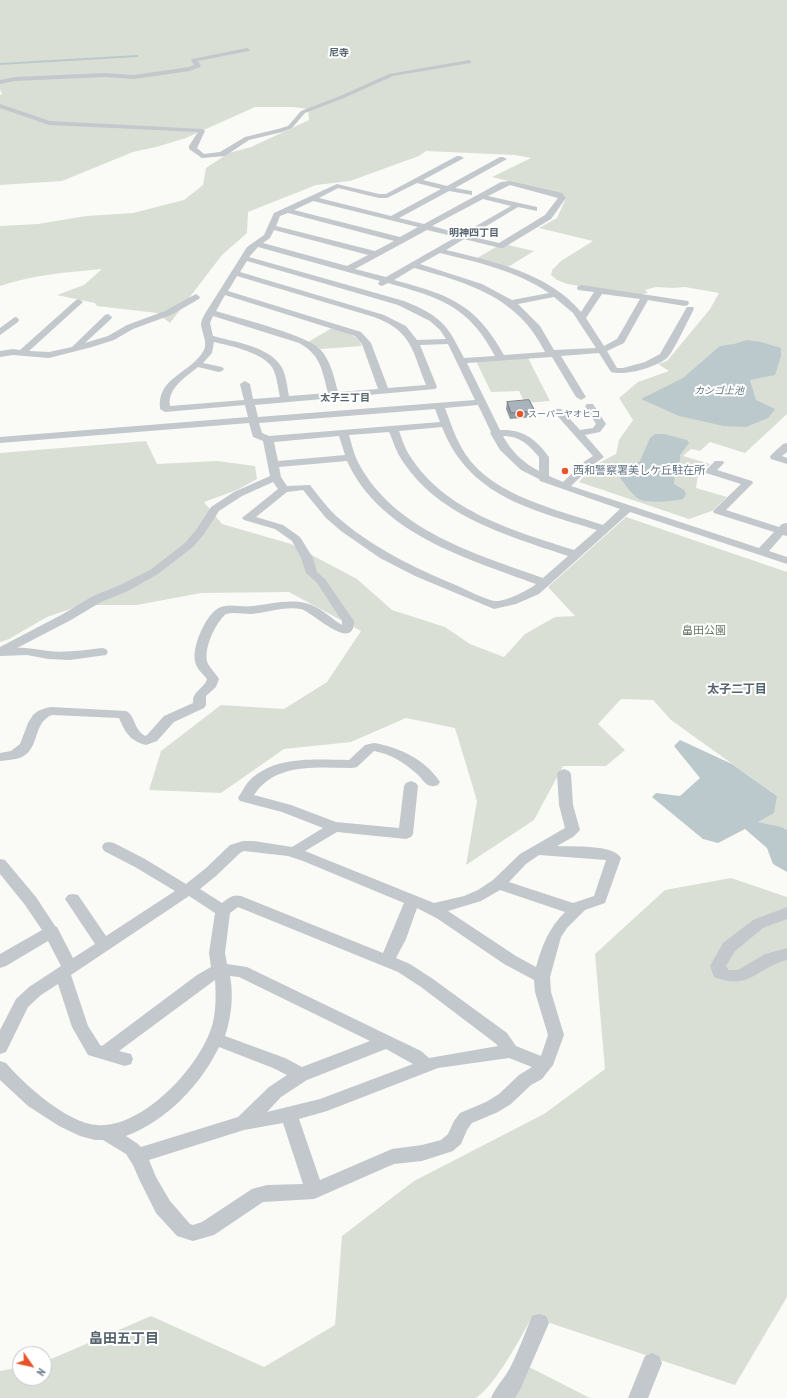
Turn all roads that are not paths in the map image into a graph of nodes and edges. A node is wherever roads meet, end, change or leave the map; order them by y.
1 (247, 50) dead end
2 (469, 62) dead end
3 (0, 82) edge
4 (0, 106) edge
5 (460, 158) dead end
6 (503, 159) dead end
7 (416, 181) junction
8 (364, 183) dead end
9 (448, 188) junction
10 (351, 189) junction
11 (469, 193) dead end
12 (481, 196) junction
13 (312, 198) junction
14 (517, 205) junction
15 (534, 209) dead end
16 (287, 210) junction
17 (392, 218) junction
18 (272, 226) junction
19 (426, 227) junction
20 (463, 236) junction
21 (401, 240) junction
22 (257, 244) junction
23 (438, 250) junction
24 (376, 254) junction
25 (245, 258) junction
26 (413, 265) junction
27 (348, 269) junction
28 (236, 273) junction
29 (386, 280) junction
30 (581, 288) dead end
31 (600, 290) junction
32 (223, 292) junction
33 (365, 292) junction
34 (554, 294) junction
35 (196, 297) dead end
36 (646, 297) junction
37 (79, 302) dead end
38 (511, 302) junction
39 (210, 312) junction
40 (108, 318) dead end
41 (581, 319) junction
42 (15, 320) dead end
43 (0, 332) edge
44 (210, 338) junction
45 (452, 341) junction
46 (413, 344) junction
47 (73, 350) junction
48 (601, 350) junction
49 (22, 353) junction
50 (0, 354) edge
51 (553, 354) junction
52 (501, 358) junction
53 (462, 361) junction
54 (196, 364) junction
55 (219, 369) dead end
56 (245, 384) dead end
57 (384, 391) junction
58 (334, 395) junction
59 (581, 398) dead end
60 (285, 399) junction
61 (250, 402) junction
62 (481, 402) junction
63 (438, 405) junction
64 (590, 406) dead end
65 (558, 411) dead end
66 (254, 420) junction
67 (446, 424) junction
68 (393, 429) junction
69 (343, 433) junction
70 (496, 433) junction
71 (578, 433) junction
72 (0, 440) edge
73 (268, 440) junction
74 (787, 446) edge
75 (351, 458) junction
76 (545, 459) junction
77 (787, 461) edge
78 (719, 463) dead end
79 (274, 464) junction
80 (520, 464) junction
81 (276, 477) junction
82 (544, 479) junction
83 (564, 487) junction
84 (284, 489) junction
85 (628, 508) junction
86 (605, 529) junction
87 (785, 530) edge
88 (761, 553) junction
89 (576, 555) junction
90 (787, 562) edge
91 (546, 583) junction
92 (0, 652) edge
93 (102, 652) dead end
94 (0, 757) edge
95 (564, 774) dead end
96 (433, 782) dead end
97 (411, 786) dead end
98 (334, 826) junction
99 (109, 847) dead end
100 (537, 850) junction
101 (294, 853) junction
102 (0, 864) edge
103 (498, 884) junction
104 (188, 890) junction
105 (73, 899) dead end
106 (413, 900) junction
107 (432, 909) junction
108 (576, 910) junction
109 (223, 911) junction
110 (787, 913) edge
111 (52, 931) junction
112 (104, 945) junction
113 (787, 954) edge
114 (3, 956) edge
115 (387, 961) junction
116 (66, 970) junction
117 (220, 970) junction
118 (542, 977) junction
119 (215, 1039) junction
120 (387, 1042) junction
121 (0, 1047) edge
122 (510, 1051) junction
123 (104, 1053) junction
124 (125, 1059) dead end
125 (545, 1065) junction
126 (428, 1066) junction
127 (0, 1068) edge
128 (301, 1075) junction
129 (289, 1114) junction
130 (244, 1123) junction
131 (108, 1134) junction
132 (137, 1156) junction
133 (314, 1191) junction
134 (539, 1322) dead end
135 (652, 1363) dead end
136 (501, 1398) edge
137 (638, 1398) edge

1 - 3 street
2 - 4 street
5 - 7 street
6 - 9 street
7 - 9 street
7 - 10 street
8 - 10 street
9 - 11 street
9 - 17 street
10 - 13 street
12 - 14 street
12 - 19 street
12 - 20 street
13 - 16 street
13 - 17 street
14 - 15 street
14 - 20 street
16 - 18 street
16 - 21 street
17 - 19 street
18 - 22 street
18 - 24 street
19 - 20 street
19 - 21 street
20 - 23 street
21 - 24 street
22 - 25 street
22 - 27 street
23 - 26 street
23 - 34 street
24 - 27 street
25 - 28 street
25 - 33 street
26 - 29 street
26 - 38 street
27 - 29 street
28 - 32 street
28 - 46 street
29 - 33 street
29 - 52 street
30 - 31 street
31 - 36 street
31 - 41 street
32 - 39 street
32 - 57 street
33 - 45 street
34 - 38 street
34 - 41 street
35 - 47 street
36 - 48 street
36 - 48 street
37 - 49 street
38 - 51 street
39 - 44 street
39 - 58 street
40 - 47 street
41 - 48 street
42 - 43 street
44 - 54 street
44 - 60 street
45 - 46 street
45 - 53 street
46 - 57 street
47 - 49 street
48 - 51 street
49 - 50 street
51 - 52 street
51 - 59 street
52 - 53 street
53 - 62 street
54 - 55 street
54 - 61 street
56 - 61 street
57 - 58 street
58 - 60 street
60 - 61 street
61 - 66 street
62 - 63 street
62 - 70 street
63 - 66 street
63 - 67 street
64 - 71 street
65 - 71 street
66 - 72 street
66 - 73 street
67 - 68 street
67 - 86 street
68 - 69 street
68 - 89 street
69 - 73 street
69 - 75 street
70 - 76 street
70 - 80 street
71 - 83 street
73 - 79 street
74 - 77 street
75 - 79 street
75 - 91 street
76 - 80 street
76 - 82 street
78 - 87 street
79 - 81 street
80 - 82 street
81 - 84 street
81 - 92 street
82 - 83 street
83 - 85 street
84 - 91 street
84 - 94 street
85 - 86 street
85 - 88 street
86 - 89 street
87 - 88 street
88 - 90 street
89 - 91 street
92 - 93 street
95 - 100 street
96 - 98 street
97 - 98 street
98 - 101 street
99 - 104 street
100 - 103 street
100 - 108 street
101 - 104 street
101 - 106 street
102 - 111 street
103 - 107 street
103 - 108 street
104 - 109 street
104 - 112 street
105 - 112 street
106 - 107 street
106 - 115 street
107 - 118 street
108 - 118 street
109 - 115 street
109 - 117 street
110 - 113 street
111 - 114 street
111 - 116 street
112 - 116 street
115 - 122 street
116 - 121 street
116 - 123 street
117 - 119 street
117 - 120 street
117 - 123 street
118 - 125 street
119 - 128 street
119 - 131 street
120 - 126 street
120 - 128 street
122 - 125 street
122 - 126 street
123 - 124 street
125 - 133 street
126 - 129 street
127 - 131 street
128 - 130 street
129 - 130 street
129 - 133 street
130 - 132 street
131 - 132 street
132 - 133 street
134 - 136 street
135 - 137 street

